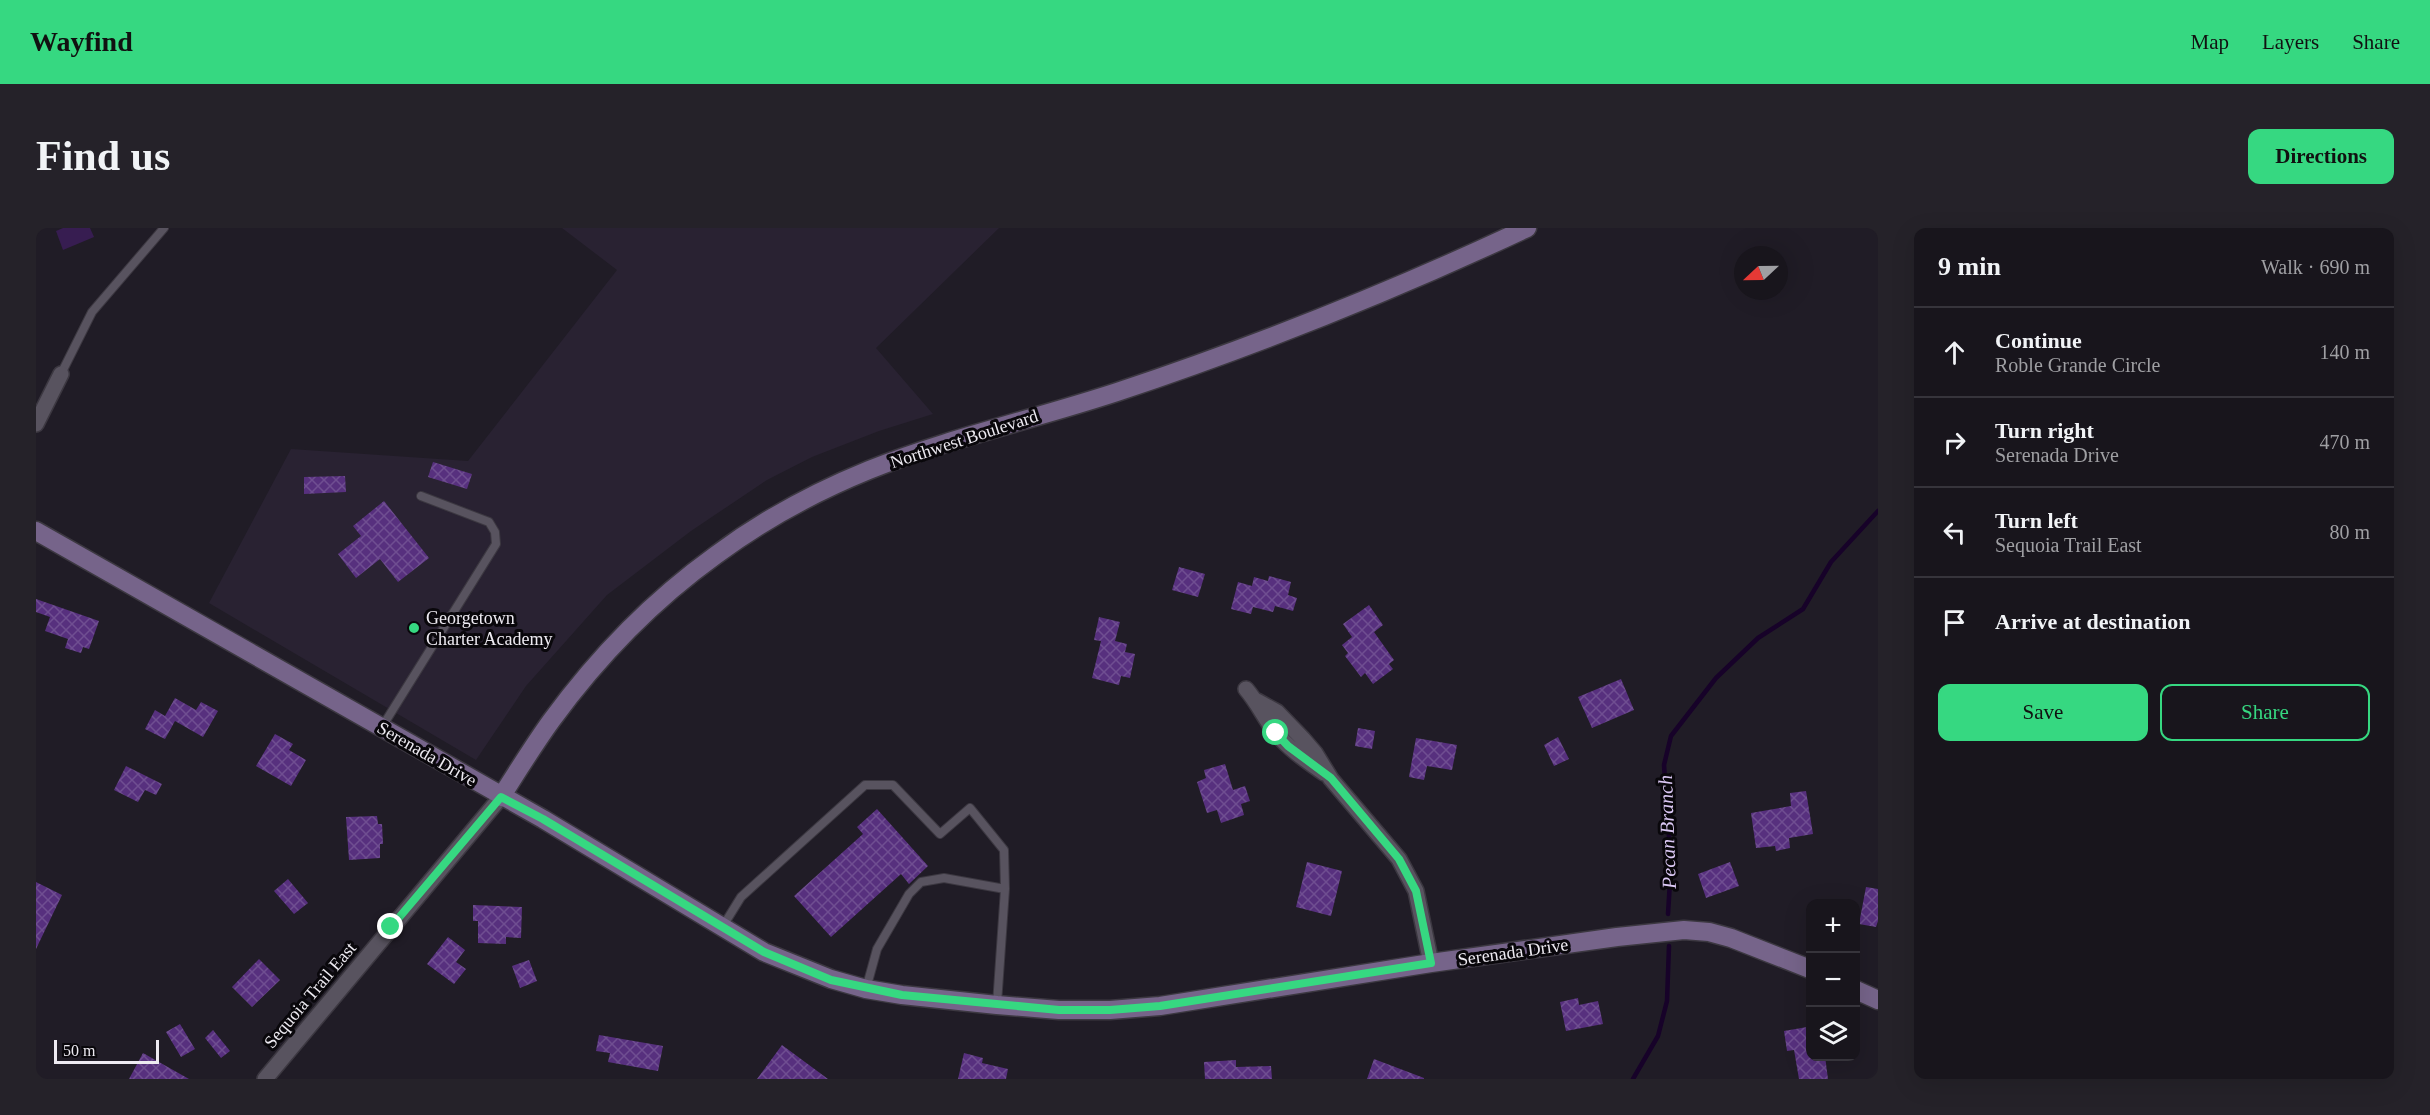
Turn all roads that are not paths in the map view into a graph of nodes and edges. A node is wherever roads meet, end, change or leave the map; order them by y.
1 (164, 228) edge
2 (1527, 228) edge
3 (62, 374) joint
4 (36, 424) edge
5 (421, 496) dead end
6 (36, 531) edge
7 (1246, 689) dead end
8 (381, 728) junction
9 (501, 797) junction
10 (1005, 889) junction
11 (722, 928) junction
12 (1431, 963) junction
13 (1806, 967) edge
14 (866, 989) junction
15 (1860, 992) edge
16 (1878, 1000) edge
17 (997, 1005) junction
18 (265, 1079) edge

1 - 3 lane
2 - 9 street, Northwest Boulevard
3 - 4 street
5 - 8 lane
6 - 8 street, Serenada Drive
7 - 12 street
8 - 9 street, Serenada Drive
9 - 11 street, Serenada Drive
9 - 18 street, Sequoia Trail East
10 - 11 lane
10 - 14 lane
10 - 17 lane
11 - 14 street, Serenada Drive
12 - 13 street, Serenada Drive
12 - 17 street, Serenada Drive
14 - 17 street, Serenada Drive
15 - 16 street

